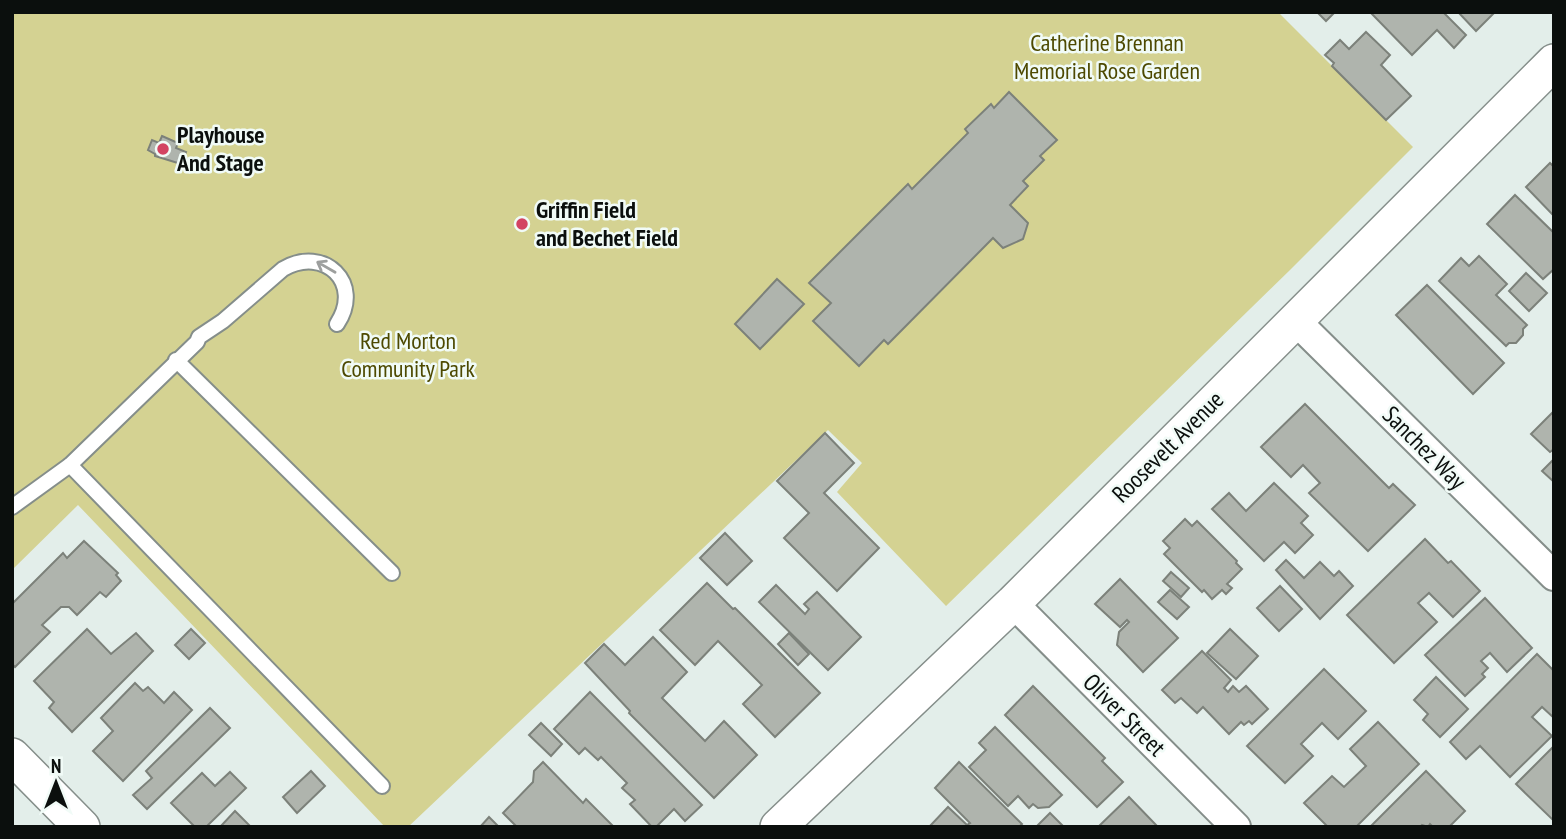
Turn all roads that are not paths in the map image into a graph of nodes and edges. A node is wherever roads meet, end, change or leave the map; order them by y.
1 (1554, 62) edge
2 (1294, 319) junction
3 (337, 324) dead end
4 (176, 360) junction
5 (70, 465) junction
6 (12, 507) edge
7 (392, 573) dead end
8 (1554, 576) edge
9 (1013, 603) junction
10 (12, 756) edge
11 (382, 786) dead end
12 (82, 827) edge
13 (778, 827) edge
14 (1236, 827) edge

1 - 2 street, Roosevelt Avenue
2 - 8 street, Sanchez Way
2 - 9 street, Roosevelt Avenue
3 -> 4 lane
4 - 5 lane
4 - 7 lane
5 - 6 lane
5 - 11 lane
9 - 13 street, Roosevelt Avenue
9 - 14 street, Oliver Street
10 - 12 street

